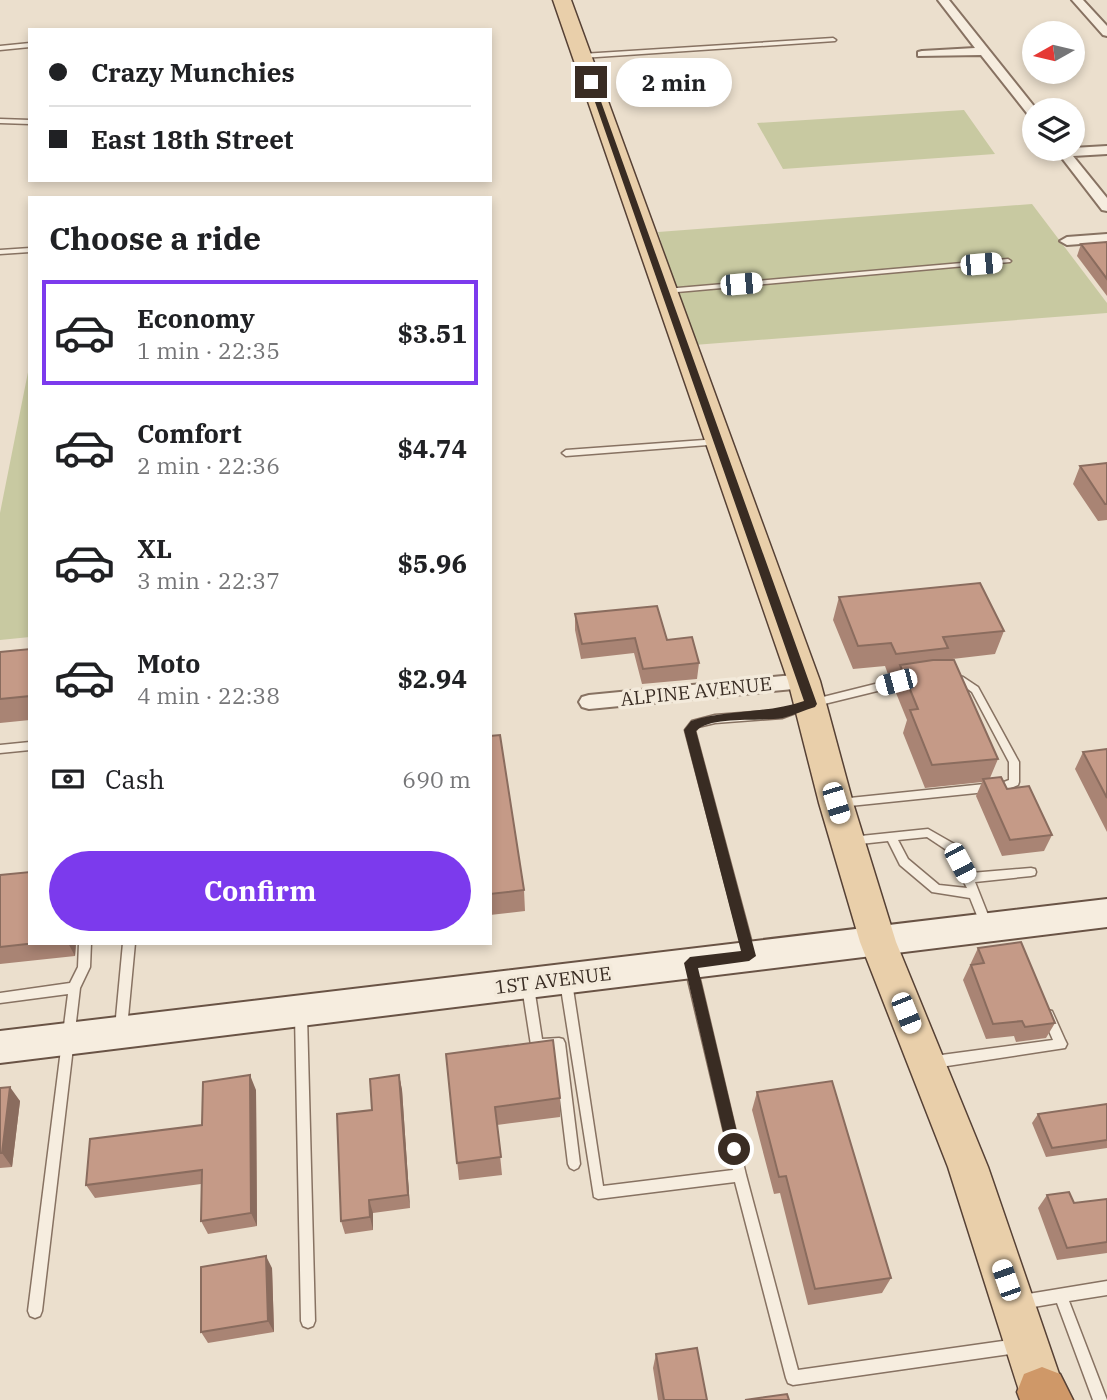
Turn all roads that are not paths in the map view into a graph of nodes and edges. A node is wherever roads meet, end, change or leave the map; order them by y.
1 (562, 0) edge
2 (943, 0) edge
3 (1077, 0) edge
4 (1107, 33) edge
5 (833, 40) dead end
6 (28, 45) edge
7 (0, 48) edge
8 (984, 51) junction
9 (922, 54) dead end
10 (582, 56) junction
11 (1022, 99) edge
12 (0, 121) edge
13 (28, 122) edge
14 (1085, 150) edge
15 (1107, 150) edge
16 (1071, 161) edge
17 (1107, 207) edge
18 (1107, 238) edge
19 (1067, 241) dead end
20 (28, 250) edge
21 (0, 253) edge
22 (1008, 261) dead end
23 (665, 291) junction
24 (719, 442) junction
25 (566, 453) dead end
26 (940, 676) edge
27 (918, 679) edge
28 (807, 692) junction
29 (589, 702) dead end
30 (28, 746) edge
31 (0, 749) edge
32 (836, 803) junction
33 (892, 838) junction
34 (848, 842) junction
35 (1031, 872) dead end
36 (968, 878) junction
37 (974, 894) junction
38 (1107, 913) edge
39 (1005, 930) junction
40 (878, 942) junction
41 (86, 945) edge
42 (129, 945) edge
43 (749, 956) junction
44 (690, 963) junction
45 (565, 978) junction
46 (528, 983) junction
47 (74, 988) junction
48 (0, 998) edge
49 (1041, 999) edge
50 (301, 1010) junction
51 (121, 1032) junction
52 (68, 1038) junction
53 (0, 1047) edge
54 (926, 1063) junction
55 (574, 1164) dead end
56 (740, 1175) junction
57 (1107, 1288) edge
58 (1061, 1296) junction
59 (1014, 1303) junction
60 (35, 1311) dead end
61 (308, 1321) dead end
62 (1028, 1344) junction
63 (1045, 1398) edge
64 (1100, 1400) edge

1 - 10 main road
2 - 8 street
3 - 4 street
5 - 10 lane
6 - 7 lane
8 - 9 street
8 - 11 street
10 - 23 main road
12 - 13 lane
14 - 15 street
16 - 17 street
18 - 19 street
20 - 21 lane
22 - 23 lane
23 - 24 main road
24 - 25 lane
24 - 28 main road
26 - 32 lane
27 - 28 lane
28 - 29 street, ALPINE AVENUE
28 - 32 main road
28 - 43 lane
30 - 31 lane
32 - 34 main road
33 - 34 lane
33 - 36 lane
33 - 37 lane
34 - 40 main road
35 - 36 lane
36 - 37 lane
37 - 39 lane
38 - 39 main road, 1ST AVENUE
39 - 40 main road, 1ST AVENUE
40 - 43 main road, 1ST AVENUE
40 - 54 main road
41 - 47 lane
42 - 51 lane
43 - 44 main road, 1ST AVENUE
44 - 45 main road, 1ST AVENUE
44 - 56 lane
45 - 46 main road, 1ST AVENUE
45 - 56 lane
46 - 50 main road, 1ST AVENUE
46 - 55 lane
47 - 48 lane
47 - 52 lane
49 - 54 lane
50 - 51 main road, 1ST AVENUE
50 - 61 lane
51 - 52 main road, 1ST AVENUE
52 - 53 main road, 1ST AVENUE
52 - 60 lane
54 - 59 main road
56 - 62 lane
57 - 58 lane
58 - 59 lane
58 - 64 lane
59 - 62 main road
62 - 63 main road

